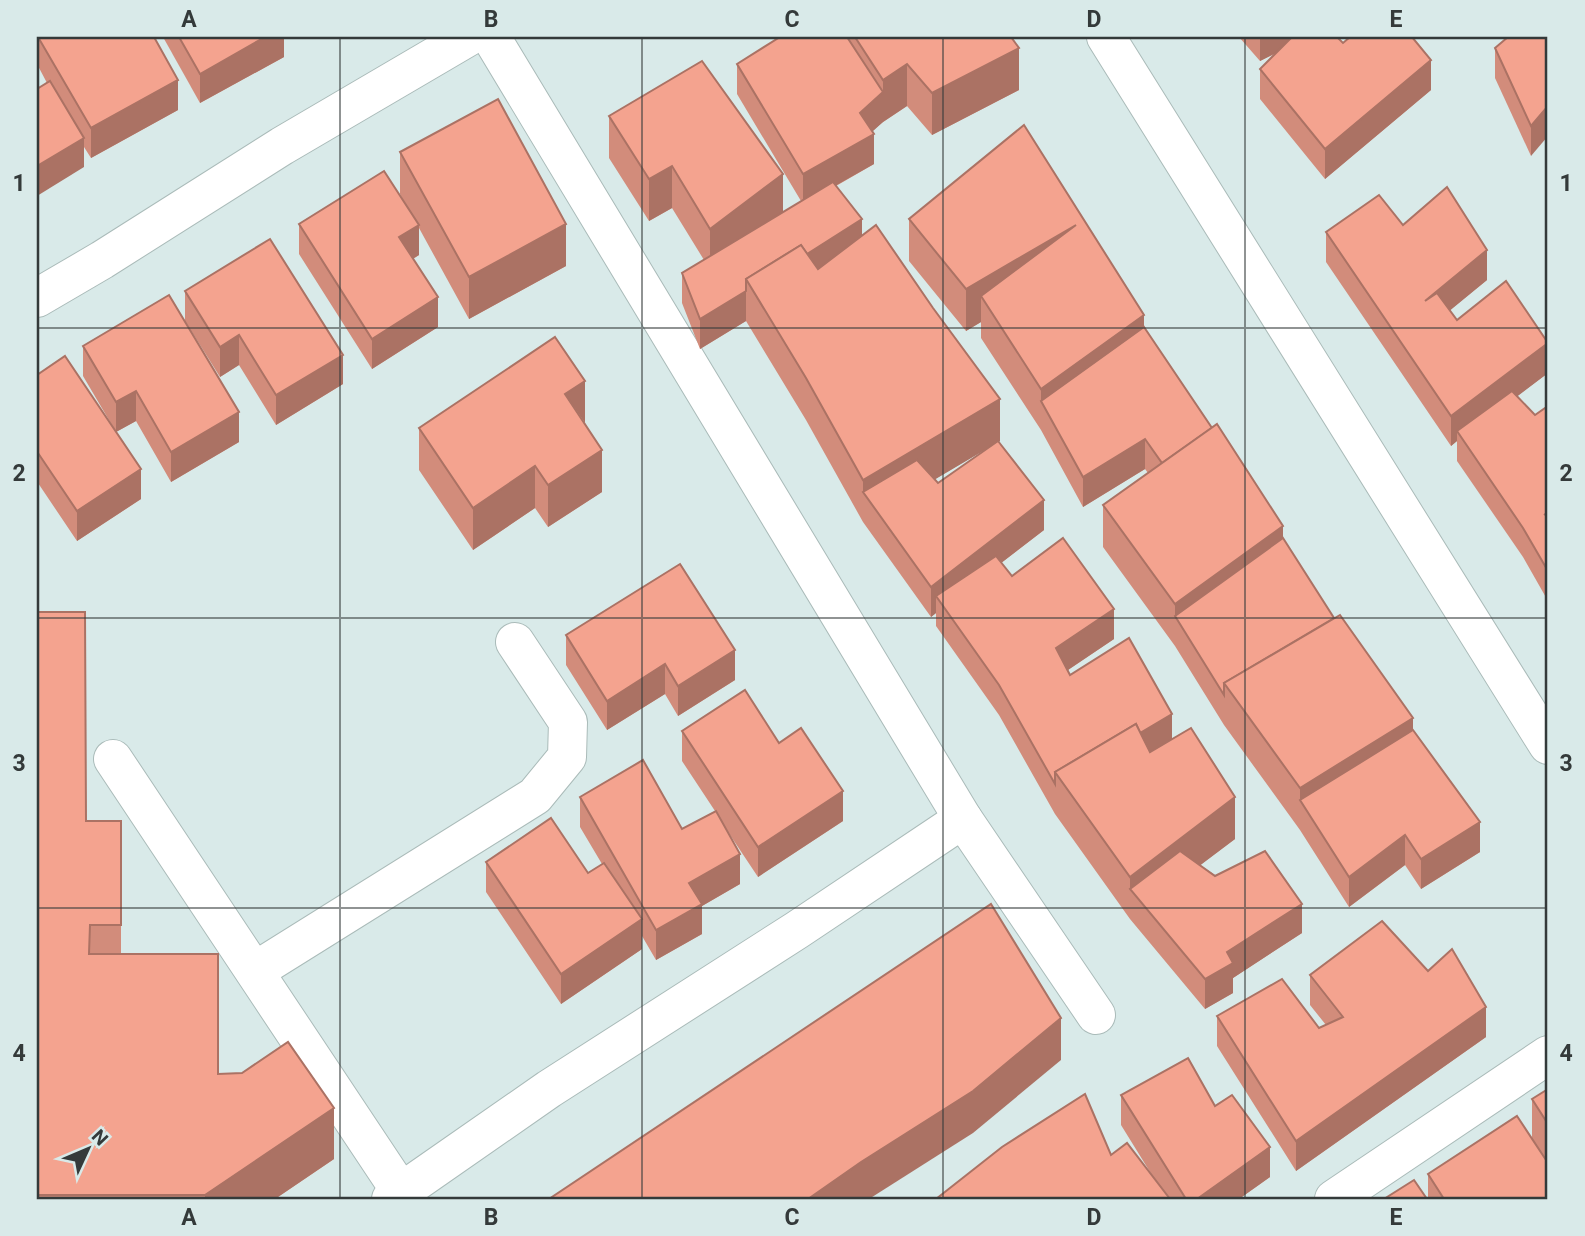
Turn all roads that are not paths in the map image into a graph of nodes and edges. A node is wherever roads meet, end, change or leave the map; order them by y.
1 (468, 37) edge
2 (491, 37) edge
3 (1106, 37) edge
4 (37, 298) edge
5 (515, 642) dead end
6 (1548, 745) edge
7 (113, 759) dead end
8 (963, 819) junction
9 (255, 971) junction
10 (1096, 1015) dead end
11 (1548, 1055) edge
12 (396, 1196) edge
13 (1334, 1199) edge

1 - 4 street
2 - 8 street
3 - 6 street
5 - 9 street
7 - 9 street
8 - 10 street
8 - 12 street
9 - 12 street
11 - 13 street

